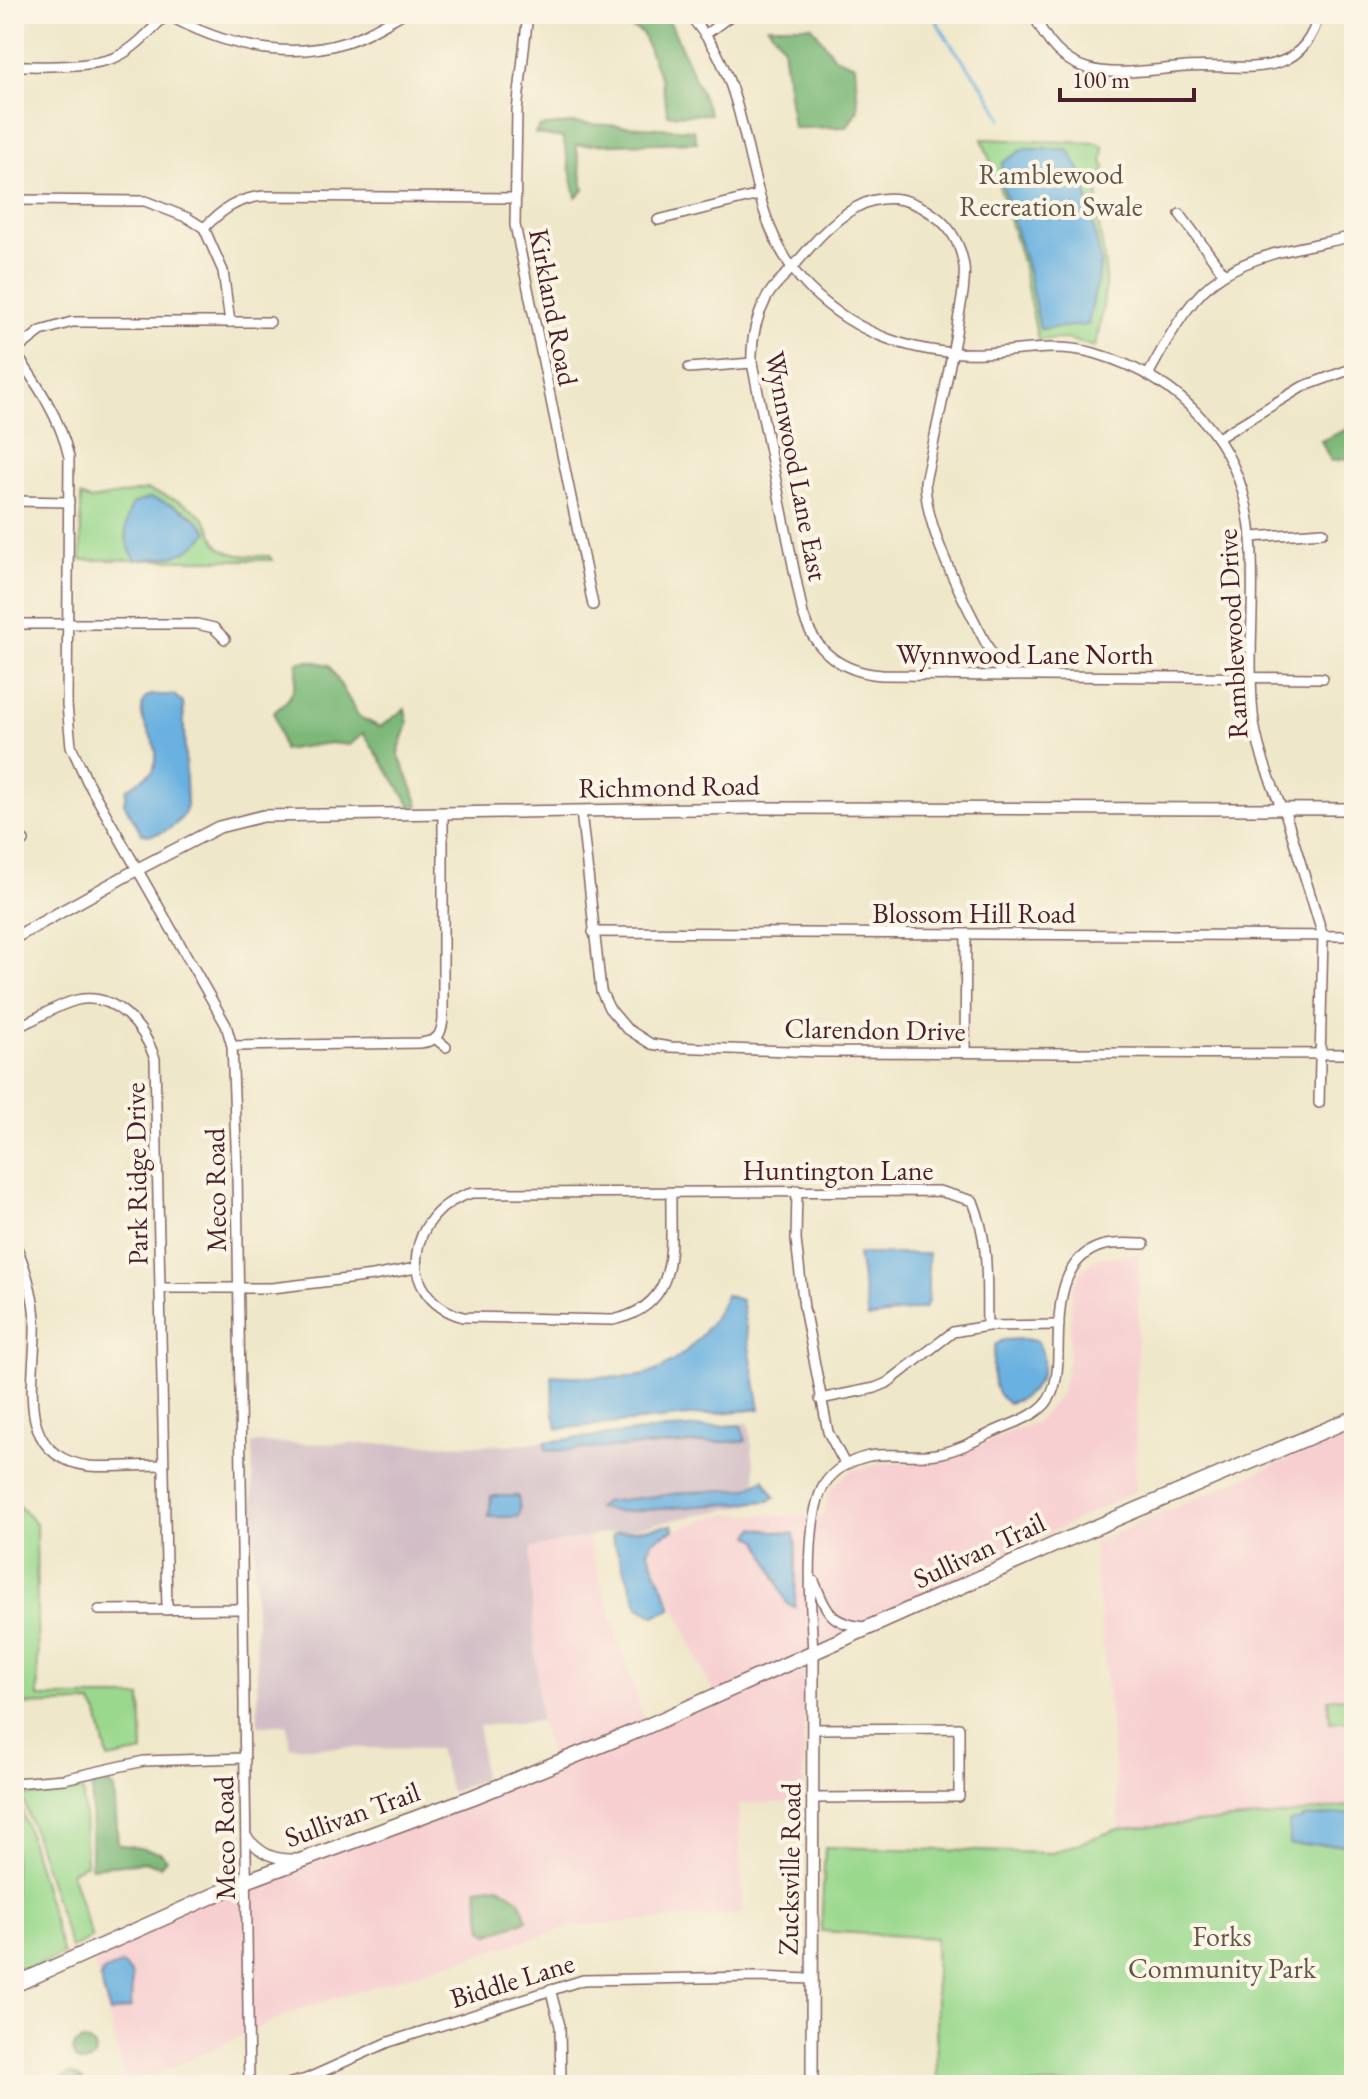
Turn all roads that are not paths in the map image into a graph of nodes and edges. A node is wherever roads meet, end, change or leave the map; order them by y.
1 (166, 14) edge
2 (402, 14) edge
3 (528, 14) edge
4 (689, 14) edge
5 (733, 14) edge
6 (1034, 14) edge
7 (1319, 14) edge
8 (706, 34) junction
9 (14, 66) edge
10 (759, 195) junction
11 (514, 198) junction
12 (14, 200) edge
13 (1180, 214) dead end
14 (658, 220) dead end
15 (204, 228) junction
16 (1354, 236) edge
17 (794, 266) junction
18 (1224, 274) junction
19 (230, 322) junction
20 (270, 322) dead end
21 (14, 351) edge
22 (953, 353) junction
23 (752, 363) junction
24 (689, 368) dead end
25 (1354, 368) edge
26 (1151, 376) junction
27 (1218, 438) junction
28 (14, 501) edge
29 (69, 502) junction
30 (1323, 532) dead end
31 (1251, 537) junction
32 (593, 605) dead end
33 (14, 624) edge
34 (68, 624) junction
35 (812, 636) joint
36 (225, 639) dead end
37 (1002, 675) junction
38 (1251, 678) junction
39 (1323, 678) dead end
40 (1284, 809) junction
41 (1354, 809) edge
42 (581, 811) junction
43 (443, 813) junction
44 (14, 835) edge
45 (24, 841) dead end
46 (138, 869) junction
47 (593, 932) junction
48 (966, 935) junction
49 (1323, 936) junction
50 (1354, 936) edge
51 (14, 938) edge
52 (14, 1028) edge
53 (436, 1039) junction
54 (232, 1046) junction
55 (446, 1047) dead end
56 (965, 1052) junction
57 (1320, 1054) junction
58 (1354, 1054) edge
59 (1319, 1103) dead end
60 (797, 1190) junction
61 (671, 1194) junction
62 (14, 1241) edge
63 (1144, 1244) dead end
64 (416, 1268) junction
65 (238, 1287) junction
66 (160, 1288) junction
67 (1059, 1325) junction
68 (987, 1326) junction
69 (820, 1399) junction
70 (1354, 1418) edge
71 (845, 1464) junction
72 (163, 1465) junction
73 (811, 1574) junction
74 (243, 1609) junction
75 (99, 1610) dead end
76 (167, 1610) junction
77 (872, 1628) junction
78 (813, 1654) junction
79 (814, 1729) junction
80 (245, 1758) junction
81 (14, 1783) edge
82 (814, 1798) junction
83 (246, 1836) junction
84 (308, 1858) junction
85 (246, 1881) junction
86 (812, 1979) junction
87 (14, 1985) edge
88 (550, 1989) junction
89 (249, 2085) edge
90 (284, 2085) edge
91 (561, 2085) edge
92 (812, 2085) edge

1 - 2 street
1 - 9 street
3 - 11 street, Kirkland Road
4 - 8 street, Ramblewood Drive
5 - 8 street
6 - 7 street
8 - 10 street, Ramblewood Drive
10 - 14 street
10 - 17 street, Ramblewood Drive
11 - 15 street
11 - 32 street, Kirkland Road
12 - 15 street
13 - 18 street
15 - 19 street
16 - 18 street
17 - 22 street, Ramblewood Drive
17 - 22 street
17 - 23 street, Wynnwood Lane East
18 - 26 street
19 - 20 street
19 - 21 street
21 - 29 street, Meco Road
22 - 26 street, Ramblewood Drive
22 - 37 street
23 - 24 street
23 - 35 street, Wynnwood Lane East
25 - 27 street
26 - 27 street, Ramblewood Drive
27 - 31 street, Ramblewood Drive
28 - 29 street
29 - 34 street, Meco Road
30 - 31 street
31 - 38 street, Ramblewood Drive
33 - 34 street
34 - 36 street
34 - 46 street, Meco Road
35 - 37 street, Wynnwood Lane North
37 - 38 street, Wynnwood Lane North
38 - 39 street, Wynnwood Lane North
38 - 40 street, Ramblewood Drive
40 - 41 street, Richmond Road
40 - 42 street, Richmond Road
40 - 49 street, Ramblewood Drive
42 - 43 street, Richmond Road
42 - 47 street, Clarendon Drive
43 - 46 street, Richmond Road
43 - 53 street
44 - 45 street
46 - 51 street, Richmond Road
46 - 54 street, Meco Road
47 - 48 street, Blossom Hill Road
47 - 56 street, Clarendon Drive
48 - 49 street, Blossom Hill Road
48 - 56 street
49 - 50 street, Blossom Hill Road
49 - 57 street, Ramblewood Drive
52 - 66 street, Park Ridge Drive
53 - 54 street
53 - 55 street
54 - 65 street, Meco Road
56 - 57 street, Clarendon Drive
57 - 58 street, Clarendon Drive
57 - 59 street, Ramblewood Drive
60 - 61 street, Huntington Lane
60 - 68 street, Huntington Lane
60 - 69 street
61 - 64 street, Huntington Lane
61 - 64 street
62 - 72 street
63 - 67 street
64 - 65 street
65 - 66 street
65 - 74 street, Meco Road
66 - 72 street, Park Ridge Drive
67 - 68 street
67 - 71 street
68 - 69 street
69 - 71 street
70 - 77 main road, Sullivan Trail
71 - 73 street
72 - 76 street, Park Ridge Drive
73 - 77 street
73 - 78 street
74 - 76 street
74 - 80 street, Meco Road
75 - 76 street
77 - 78 main road, Sullivan Trail
78 - 79 street, Zucksville Road
78 - 84 main road, Sullivan Trail
79 - 82 street, Zucksville Road
79 - 82 street
80 - 81 street
80 - 83 street, Meco Road
82 - 86 street, Zucksville Road
83 - 84 street
83 - 85 street, Meco Road
84 - 85 main road, Sullivan Trail
85 - 87 main road, Sullivan Trail
85 - 89 street, Meco Road
86 - 88 street, Biddle Lane
86 - 92 street, Zucksville Road
88 - 90 street, Biddle Lane
88 - 91 street

